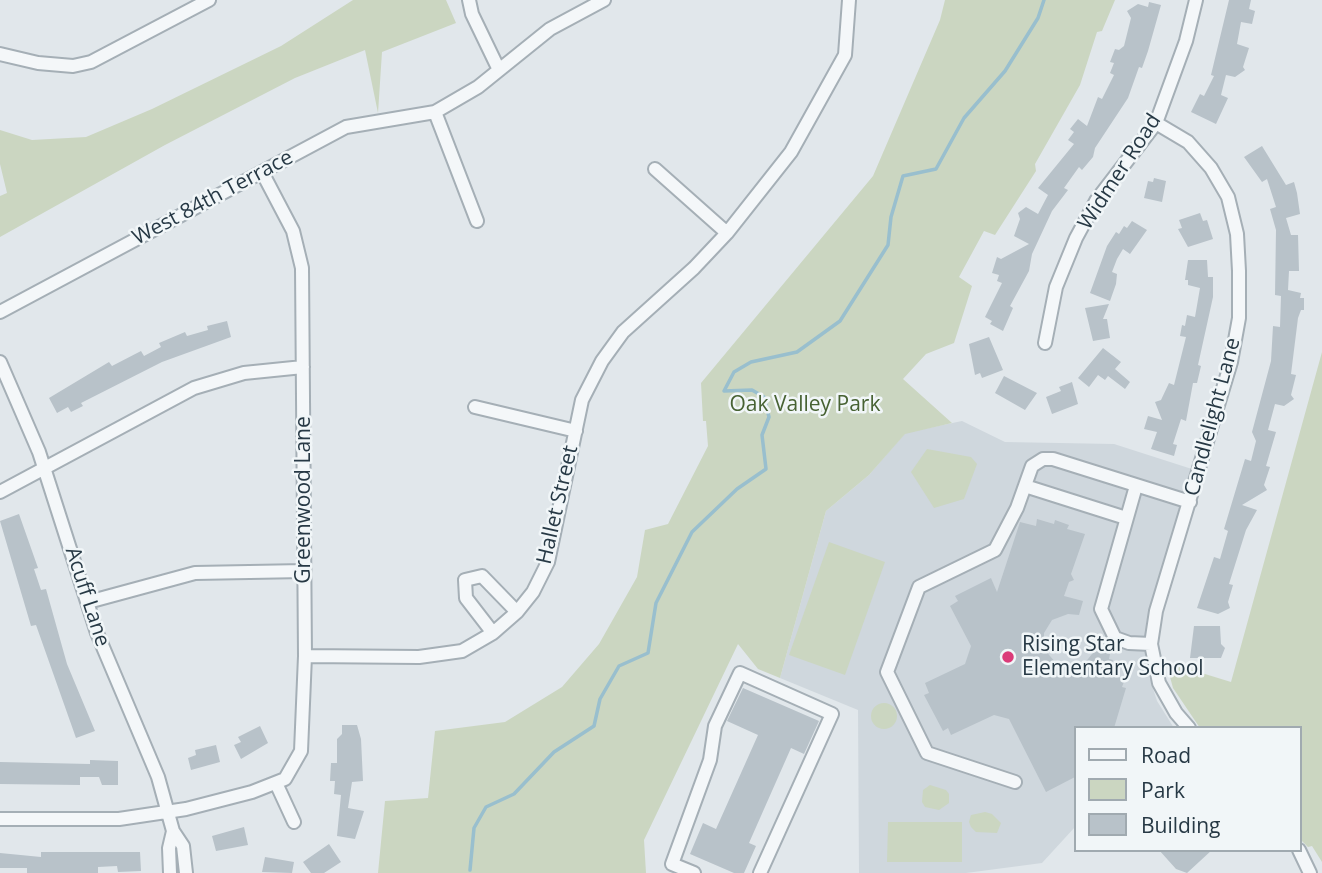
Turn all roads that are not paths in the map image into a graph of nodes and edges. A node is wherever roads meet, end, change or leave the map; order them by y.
1 (209, 0) edge
2 (469, 0) edge
3 (604, 0) edge
4 (849, 0) edge
5 (1196, 0) edge
6 (0, 54) edge
7 (499, 70) junction
8 (435, 112) junction
9 (1156, 123) junction
10 (655, 169) dead end
11 (262, 172) junction
12 (477, 221) dead end
13 (727, 233) junction
14 (0, 312) edge
15 (1045, 343) dead end
16 (0, 362) edge
17 (303, 367) junction
18 (475, 407) dead end
19 (576, 431) junction
20 (44, 467) junction
21 (1025, 486) junction
22 (1136, 486) junction
23 (0, 492) edge
24 (1190, 502) junction
25 (1126, 519) junction
26 (304, 571) junction
27 (88, 602) junction
28 (517, 612) junction
29 (492, 633) junction
30 (1152, 644) junction
31 (305, 656) junction
32 (1187, 726) edge
33 (1015, 782) dead end
34 (276, 783) junction
35 (169, 813) junction
36 (0, 819) edge
37 (294, 821) dead end
38 (173, 831) junction
39 (1300, 852) edge
40 (170, 873) edge
41 (186, 873) edge
42 (694, 873) edge
43 (760, 873) edge
44 (1310, 873) edge

1 - 6 street
2 - 7 street
3 - 7 street, West 84th Terrace
4 - 13 street, Hallet Street
5 - 9 street, Widmer Road
7 - 8 street, West 84th Terrace
8 - 11 street, West 84th Terrace
8 - 12 street
9 - 15 street, Widmer Road
9 - 24 street, Candlelight Lane
10 - 13 street
11 - 14 street, West 84th Terrace
11 - 17 street, Greenwood Lane
13 - 19 street, Hallet Street
16 - 20 street, Acuff Lane
17 - 20 street
17 - 26 street, Greenwood Lane
18 - 19 street, Hallet Street
19 - 28 street, Hallet Street
20 - 23 street
20 - 27 street, Acuff Lane
21 - 22 street
21 - 25 street
21 - 33 street
22 - 24 street
22 - 25 street
24 - 30 street, Candlelight Lane
25 - 30 street
26 - 27 street
26 - 31 street, Greenwood Lane
27 - 35 street, Acuff Lane
28 - 29 street, Hallet Street
28 - 29 street
29 - 31 street, Hallet Street
30 - 32 street, Candlelight Lane
31 - 34 street, Greenwood Lane
34 - 35 street
34 - 37 street
35 - 36 street
35 - 38 street, Acuff Lane
38 - 40 street, Acuff Lane
38 - 41 street, Acuff Lane
39 - 44 street
42 - 43 street

